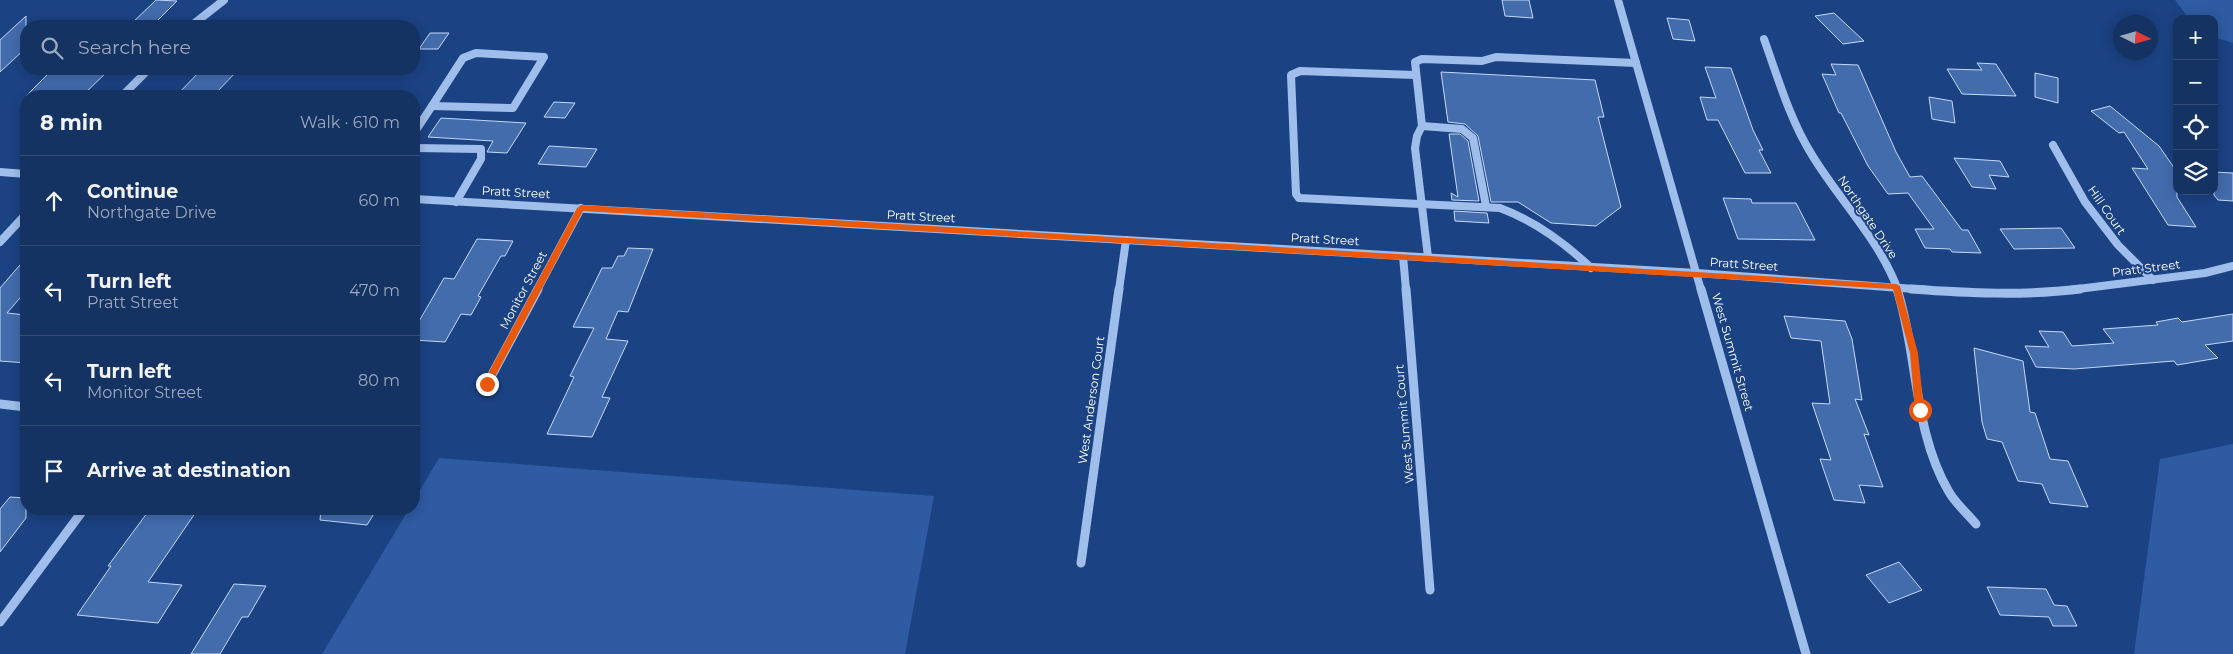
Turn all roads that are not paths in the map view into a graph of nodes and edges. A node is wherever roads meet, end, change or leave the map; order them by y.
1 (224, 0) edge
2 (1618, 0) edge
3 (199, 20) edge
4 (1764, 38) dead end
5 (1636, 63) junction
6 (143, 75) edge
7 (1415, 75) junction
8 (128, 90) edge
9 (431, 106) junction
10 (420, 123) edge
11 (1422, 126) junction
12 (2053, 145) dead end
13 (420, 148) edge
14 (0, 172) edge
15 (20, 174) edge
16 (420, 199) edge
17 (456, 202) junction
18 (1421, 204) junction
19 (1486, 206) junction
20 (581, 208) junction
21 (20, 220) edge
22 (1126, 240) junction
23 (0, 242) edge
24 (1403, 256) junction
25 (1428, 257) junction
26 (2233, 266) edge
27 (1591, 268) junction
28 (1697, 273) junction
29 (2153, 280) junction
30 (1896, 286) junction
31 (487, 384) dead end
32 (0, 404) edge
33 (20, 406) edge
34 (80, 515) edge
35 (1976, 524) dead end
36 (1081, 563) dead end
37 (1430, 590) dead end
38 (0, 622) edge
39 (1806, 654) edge

1 - 3 street
2 - 5 street, West Summit Street
4 - 30 street, Northgate Drive
5 - 7 lane
5 - 28 street, West Summit Street
6 - 8 street
7 - 11 lane
7 - 18 lane
9 - 9 street
9 - 10 lane
11 - 18 lane
11 - 19 street
12 - 29 street, Hill Court
13 - 17 street
14 - 15 street
16 - 17 street, Pratt Street
17 - 20 street, Pratt Street
18 - 19 street
18 - 25 lane
19 - 27 street
20 - 22 street, Pratt Street
20 - 31 street, Monitor Street
21 - 23 street
22 - 24 street, Pratt Street
22 - 36 street, West Anderson Court
24 - 25 street, Pratt Street
24 - 37 street, West Summit Court
25 - 27 street, Pratt Street
26 - 29 street, Pratt Street
27 - 28 street, Pratt Street
28 - 30 street, Pratt Street
28 - 39 street, West Summit Street
29 - 30 street, Pratt Street
30 - 35 street, Northgate Drive
32 - 33 street
34 - 38 street

